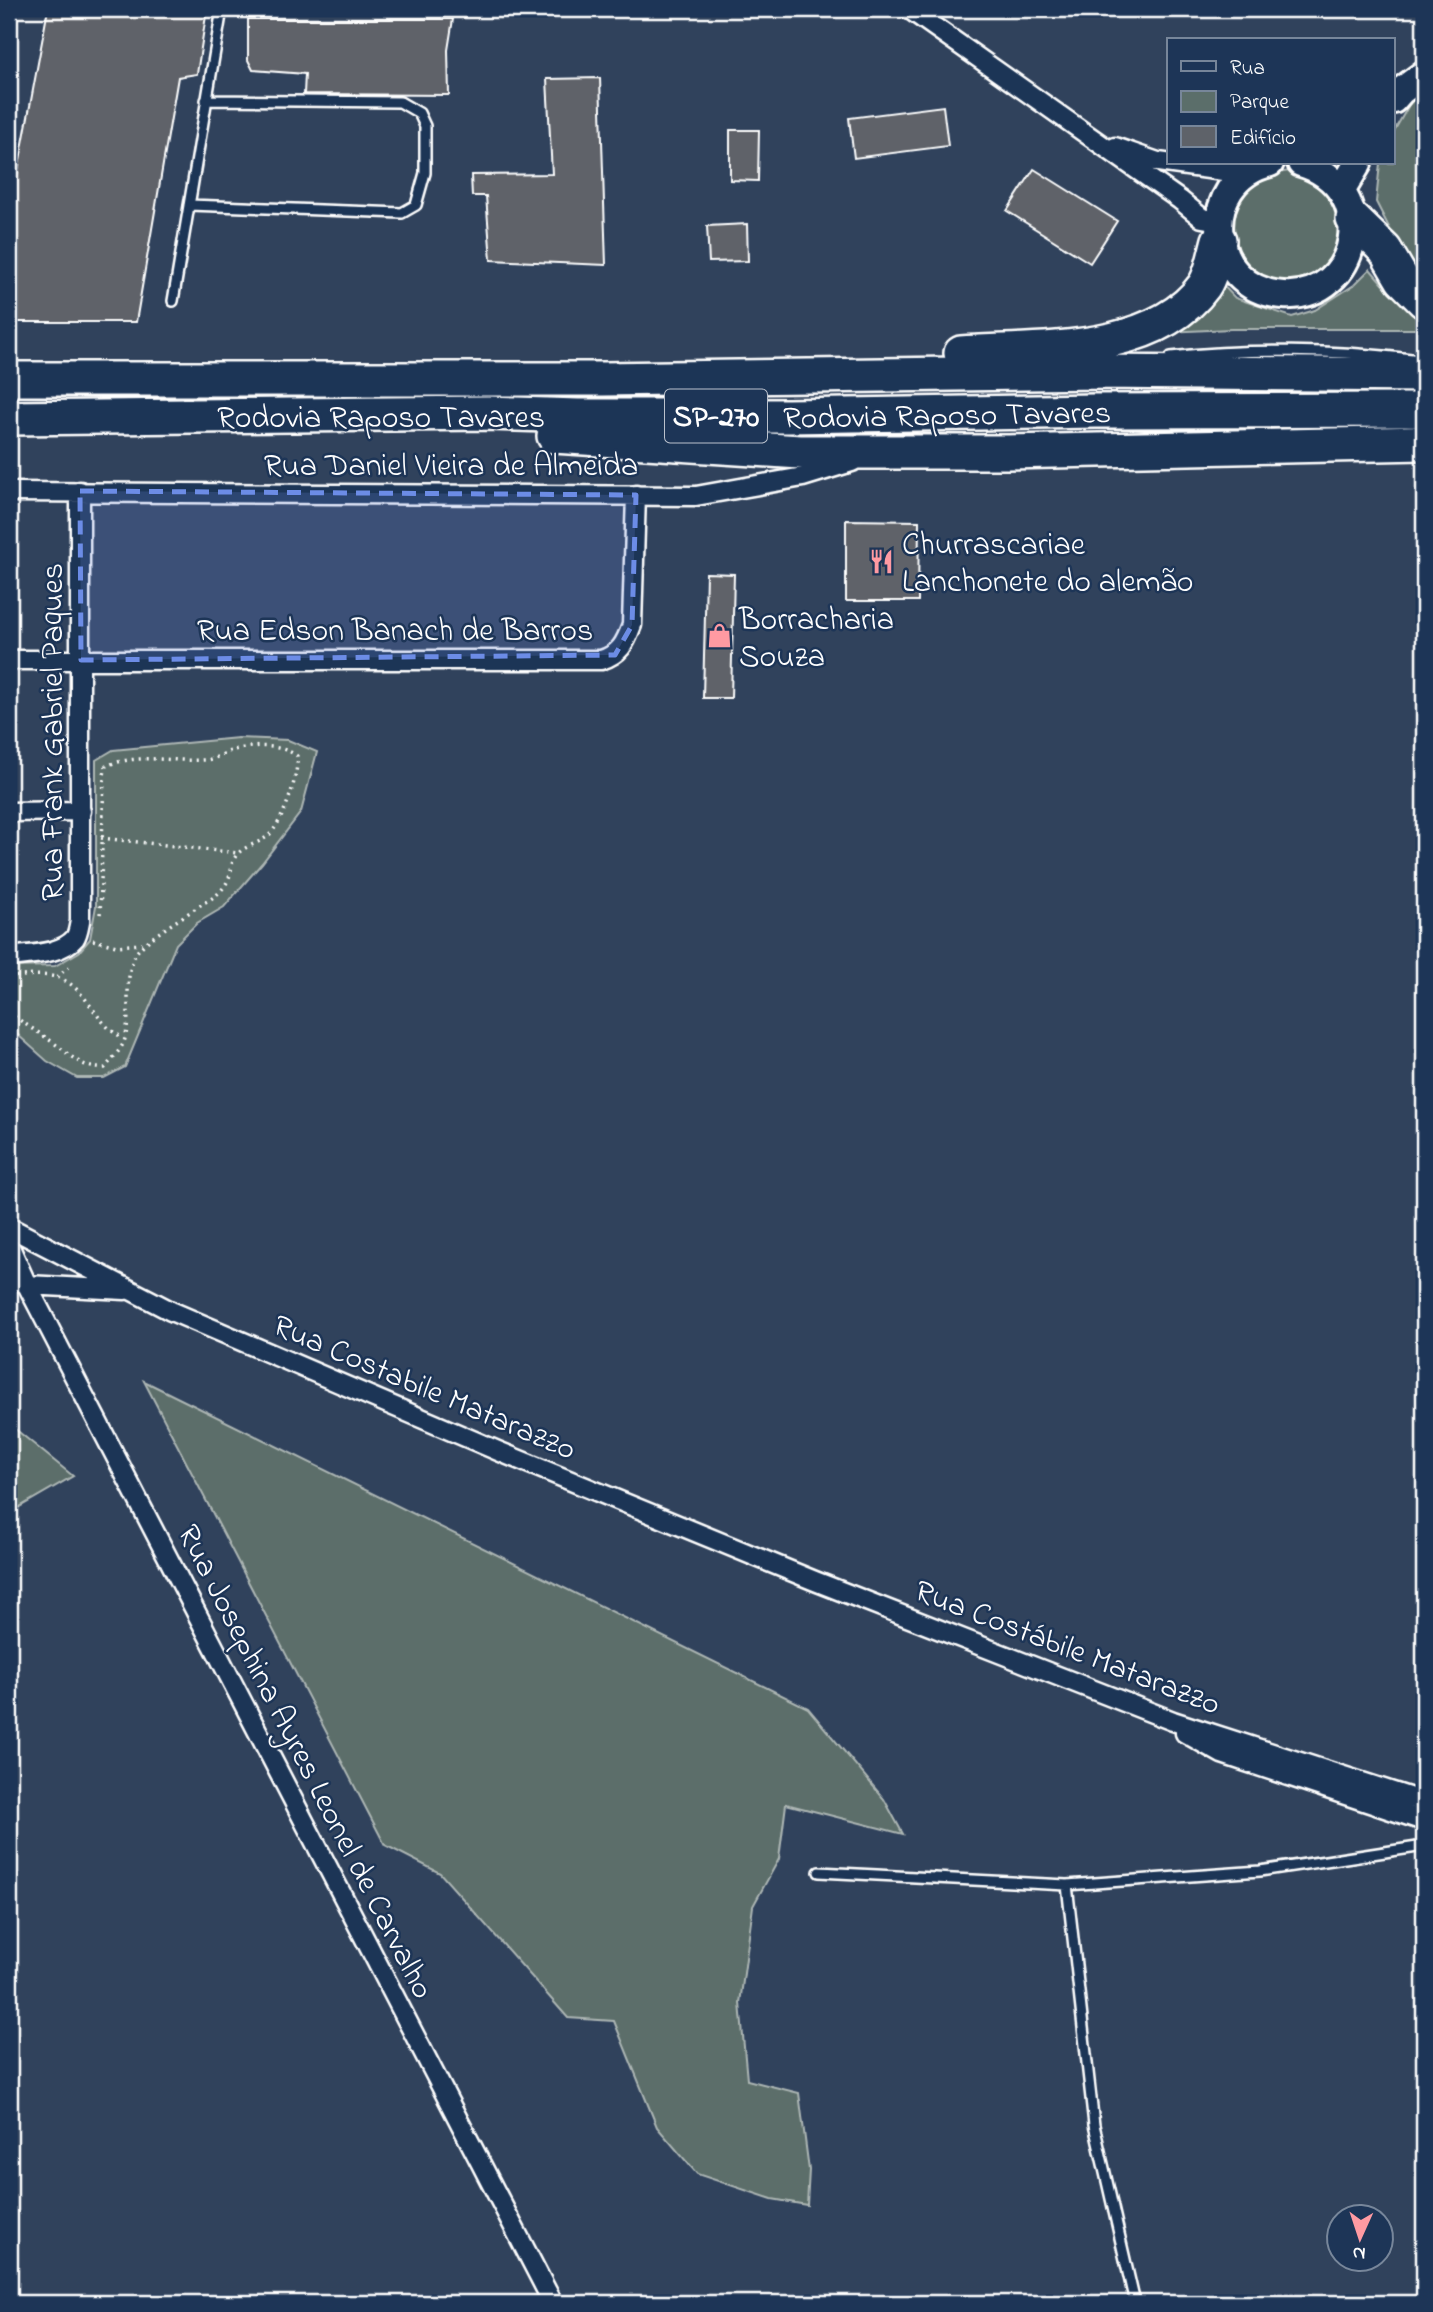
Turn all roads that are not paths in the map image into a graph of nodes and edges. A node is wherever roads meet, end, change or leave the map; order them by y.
1 (222, 9) edge
2 (909, 9) edge
3 (1424, 72) edge
4 (1394, 87) edge
5 (1394, 99) edge
6 (206, 100) junction
7 (1095, 140) junction
8 (1167, 162) edge
9 (1209, 164) edge
10 (1304, 164) edge
11 (1358, 164) edge
12 (1260, 166) edge
13 (189, 205) junction
14 (1348, 205) junction
15 (1219, 230) junction
16 (173, 301) dead end
17 (1424, 301) edge
18 (1159, 359) dead end
19 (1424, 361) edge
20 (1136, 363) dead end
21 (1079, 372) junction
22 (1424, 375) edge
23 (9, 379) edge
24 (421, 379) junction
25 (1424, 410) edge
26 (167, 417) junction
27 (9, 418) edge
28 (1424, 443) edge
29 (887, 452) junction
30 (80, 491) junction
31 (9, 492) edge
32 (636, 495) junction
33 (9, 660) edge
34 (81, 660) junction
35 (81, 811) junction
36 (9, 812) edge
37 (9, 957) edge
38 (9, 1227) edge
39 (9, 1245) edge
40 (9, 1275) edge
41 (27, 1285) junction
42 (132, 1291) junction
43 (696, 1531) joint
44 (1152, 1713) junction
45 (1424, 1802) edge
46 (1424, 1821) edge
47 (1424, 1846) edge
48 (818, 1872) dead end
49 (1067, 1885) junction
50 (553, 2303) edge
51 (1135, 2303) edge

1 - 6 lane
2 - 7 street
3 - 4 main road
3 - 5 main road
6 - 13 lane
6 - 13 lane
7 - 8 street
7 - 15 street
9 - 12 street
10 - 14 main road
11 - 14 main road
12 - 15 main road
13 - 16 lane
14 - 15 main road
14 - 17 highway
15 - 24 highway
18 - 19 lane
20 - 21 lane
21 - 22 highway, Rodovia Raposo Tavares / SP-270
21 - 24 highway, Rodovia Raposo Tavares / SP-270
23 - 24 highway, Rodovia Raposo Tavares / SP-270
25 - 26 highway, Rodovia Raposo Tavares / SP-270
26 - 27 highway, Rodovia Raposo Tavares / SP-270
26 - 29 highway
28 - 29 highway
29 - 32 street, Rua Daniel Vieira de Almeida
30 - 31 street, Rua Daniel Vieira de Almeida
30 - 32 street, Rua Daniel Vieira de Almeida
30 - 34 street, Rua Frank Gabriel Paques
32 - 34 street, Rua Edson Banach de Barros
33 - 34 street, Rua Edson Banach de Barros
34 - 35 street, Rua Frank Gabriel Paques
35 - 36 street
35 - 37 street, Rua Frank Gabriel Paques
38 - 42 street, Rua Costabile Matarazzo
39 - 41 street, Rua Josephina Ayres Leonel de Carvalho
40 - 41 street, Rua Costabile Matarazzo
41 - 42 street, Rua Costabile Matarazzo
41 - 50 street, Rua Josephina Ayres Leonel de Carvalho
42 - 43 street, Rua Costabile Matarazzo
43 - 44 street, Rua Costábile Matarazzo
44 - 45 street, Rua Costábile Matarazzo
44 - 46 street, Rua Costábile Matarazzo
47 - 49 lane
48 - 49 lane
49 - 51 lane

